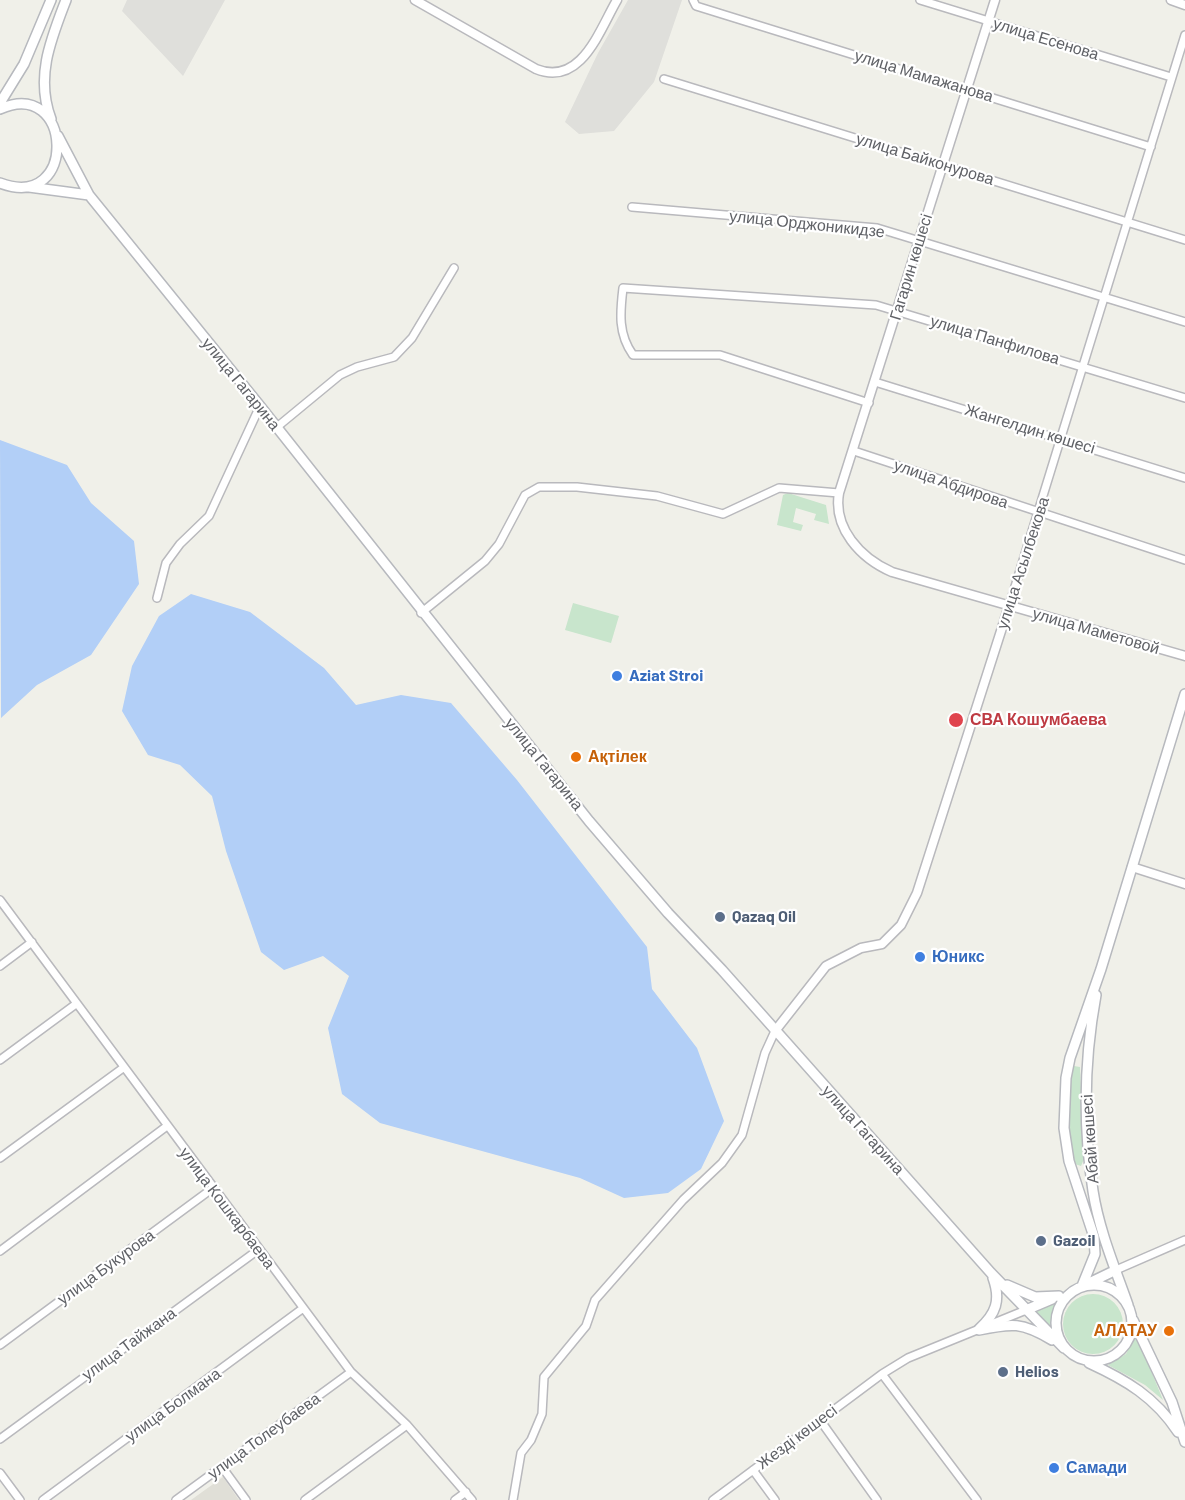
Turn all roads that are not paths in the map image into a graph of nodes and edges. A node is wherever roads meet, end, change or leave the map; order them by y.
1 (51, 0) edge
2 (66, 0) edge
3 (415, 0) edge
4 (617, 0) edge
5 (920, 0) edge
6 (994, 0) edge
7 (1171, 0) edge
8 (695, 3) edge
9 (1185, 4) edge
10 (987, 21) junction
11 (1185, 34) edge
12 (1172, 77) junction
13 (664, 80) dead end
14 (965, 89) junction
15 (0, 103) edge
16 (0, 109) edge
17 (56, 132) junction
18 (1151, 147) junction
19 (942, 164) junction
20 (0, 183) edge
21 (21, 187) junction
22 (0, 190) edge
23 (88, 195) junction
24 (632, 207) dead end
25 (1126, 221) junction
26 (919, 240) junction
27 (1185, 240) edge
28 (454, 268) dead end
29 (1103, 297) junction
30 (897, 310) junction
31 (1185, 322) edge
32 (1081, 367) junction
33 (875, 382) junction
34 (1185, 398) edge
35 (869, 403) junction
36 (260, 406) junction
37 (277, 428) junction
38 (1061, 438) junction
39 (854, 452) junction
40 (1185, 478) edge
41 (839, 493) junction
42 (1040, 514) junction
43 (846, 533) joint
44 (1185, 560) edge
45 (157, 598) dead end
46 (1009, 606) junction
47 (422, 613) junction
48 (1185, 656) edge
49 (1185, 694) edge
50 (1132, 867) junction
51 (1185, 884) edge
52 (0, 900) edge
53 (32, 942) junction
54 (0, 966) edge
55 (1101, 969) junction
56 (76, 1004) junction
57 (775, 1031) junction
58 (0, 1060) edge
59 (123, 1068) junction
60 (167, 1126) junction
61 (0, 1158) edge
62 (213, 1188) junction
63 (1185, 1240) edge
64 (258, 1250) junction
65 (0, 1251) edge
66 (1116, 1270) junction
67 (991, 1273) junction
68 (1079, 1288) junction
69 (1059, 1296) junction
70 (1128, 1305) junction
71 (302, 1309) junction
72 (1026, 1310) junction
73 (1132, 1316) junction
74 (979, 1330) junction
75 (0, 1345) edge
76 (1064, 1348) junction
77 (1081, 1359) junction
78 (351, 1372) junction
79 (882, 1374) junction
80 (820, 1420) junction
81 (407, 1425) junction
82 (0, 1439) edge
83 (1185, 1442) edge
84 (222, 1467) junction
85 (753, 1470) junction
86 (0, 1473) edge
87 (466, 1492) junction
88 (20, 1500) edge
89 (43, 1500) edge
90 (176, 1500) edge
91 (246, 1500) edge
92 (305, 1500) edge
93 (455, 1500) edge
94 (472, 1500) edge
95 (513, 1500) edge
96 (713, 1500) edge
97 (775, 1500) edge
98 (877, 1500) edge
99 (977, 1500) edge

1 - 15 main road
2 - 17 main road
3 - 4 street
5 - 10 street, улица Есенова
6 - 10 street, Гагарин көшесі
7 - 9 street
8 - 14 street, улица Мамажанова
10 - 12 street, улица Есенова
10 - 14 street, Гагарин көшесі
11 - 12 street, улица Асылбекова
12 - 18 street, улица Асылбекова
13 - 19 street, улица Байконурова
14 - 18 street, улица Мамажанова
14 - 19 street, Гагарин көшесі
16 - 17 main road
17 - 21 main road
17 - 23 main road, улица Гагарина
18 - 25 street, улица Асылбекова
19 - 25 street, улица Байконурова
19 - 26 street, Гагарин көшесі
20 - 21 main road
21 - 22 main road
21 - 23 main road
23 - 36 main road, улица Гагарина
24 - 26 street, улица Орджоникидзе
25 - 27 street, улица Байконурова
25 - 29 street, улица Асылбекова
26 - 29 street, улица Орджоникидзе
26 - 30 street, Гагарин көшесі
28 - 37 street
29 - 31 street, улица Орджоникидзе
29 - 32 street, улица Асылбекова
30 - 32 street, улица Панфилова
30 - 33 street, Гагарин көшесі
30 - 35 street, улица Панфилова
32 - 34 street, улица Панфилова
32 - 38 street, улица Асылбекова
33 - 35 street, Гагарин көшесі
33 - 38 street, Жангелдин көшесі
35 - 39 street, Гагарин көшесі
36 - 37 main road, улица Гагарина
36 - 45 street
37 - 47 main road, улица Гагарина
38 - 40 street, Жангелдин көшесі
38 - 42 street, улица Асылбекова
39 - 41 street, Гагарин көшесі
39 - 42 street, улица Абдирова
41 - 43 street, Гагарин көшесі
41 - 47 street
42 - 44 street, улица Абдирова
42 - 46 street, улица Асылбекова
43 - 46 street, улица Маметовой
46 - 48 street, улица Маметовой
46 - 57 street, улица Асылбекова
47 - 57 main road, улица Гагарина
49 - 50 main road, Абай көшесі
50 - 51 street
50 - 55 main road, Абай көшесі
52 - 53 street, улица Кошкарбаева
53 - 54 street
53 - 56 street, улица Кошкарбаева
55 - 66 main road, Абай көшесі
55 - 68 main road, Абай көшесі
56 - 58 street
56 - 59 street, улица Кошкарбаева
57 - 67 main road, улица Гагарина
57 - 95 street
59 - 60 street, улица Кошкарбаева
59 - 61 street
60 - 62 street, улица Кошкарбаева
60 - 65 street
62 - 64 street, улица Кошкарбаева
62 - 75 street, улица Букурова
63 - 66 street
64 - 71 street, улица Кошкарбаева
64 - 82 street, улица Тайжана
66 - 68 main road
66 - 70 main road, Абай көшесі
67 - 69 main road
67 - 72 main road, улица Гагарина
67 - 74 main road
68 - 69 main road
68 - 70 main road
68 - 76 main road
69 - 72 main road
70 - 73 main road
71 - 78 street, улица Кошкарбаева
71 - 89 street, улица Болмана
72 - 74 street, Жезді көшесі
72 - 76 main road, улица Гагарина
73 - 77 main road
73 - 83 main road
74 - 76 main road
74 - 79 street, Жезді көшесі
76 - 77 main road
77 - 83 main road
78 - 81 street, улица Кошкарбаева
78 - 84 street, улица Толеубаева
79 - 80 street, Жезді көшесі
79 - 99 street
80 - 85 street, Жезді көшесі
80 - 98 street
81 - 87 street, улица Кошкарбаева
81 - 92 street
84 - 90 street, улица Толеубаева
84 - 91 street
85 - 96 street, Жезді көшесі
85 - 97 street
86 - 88 street
87 - 93 street
87 - 94 street, улица Кошкарбаева

